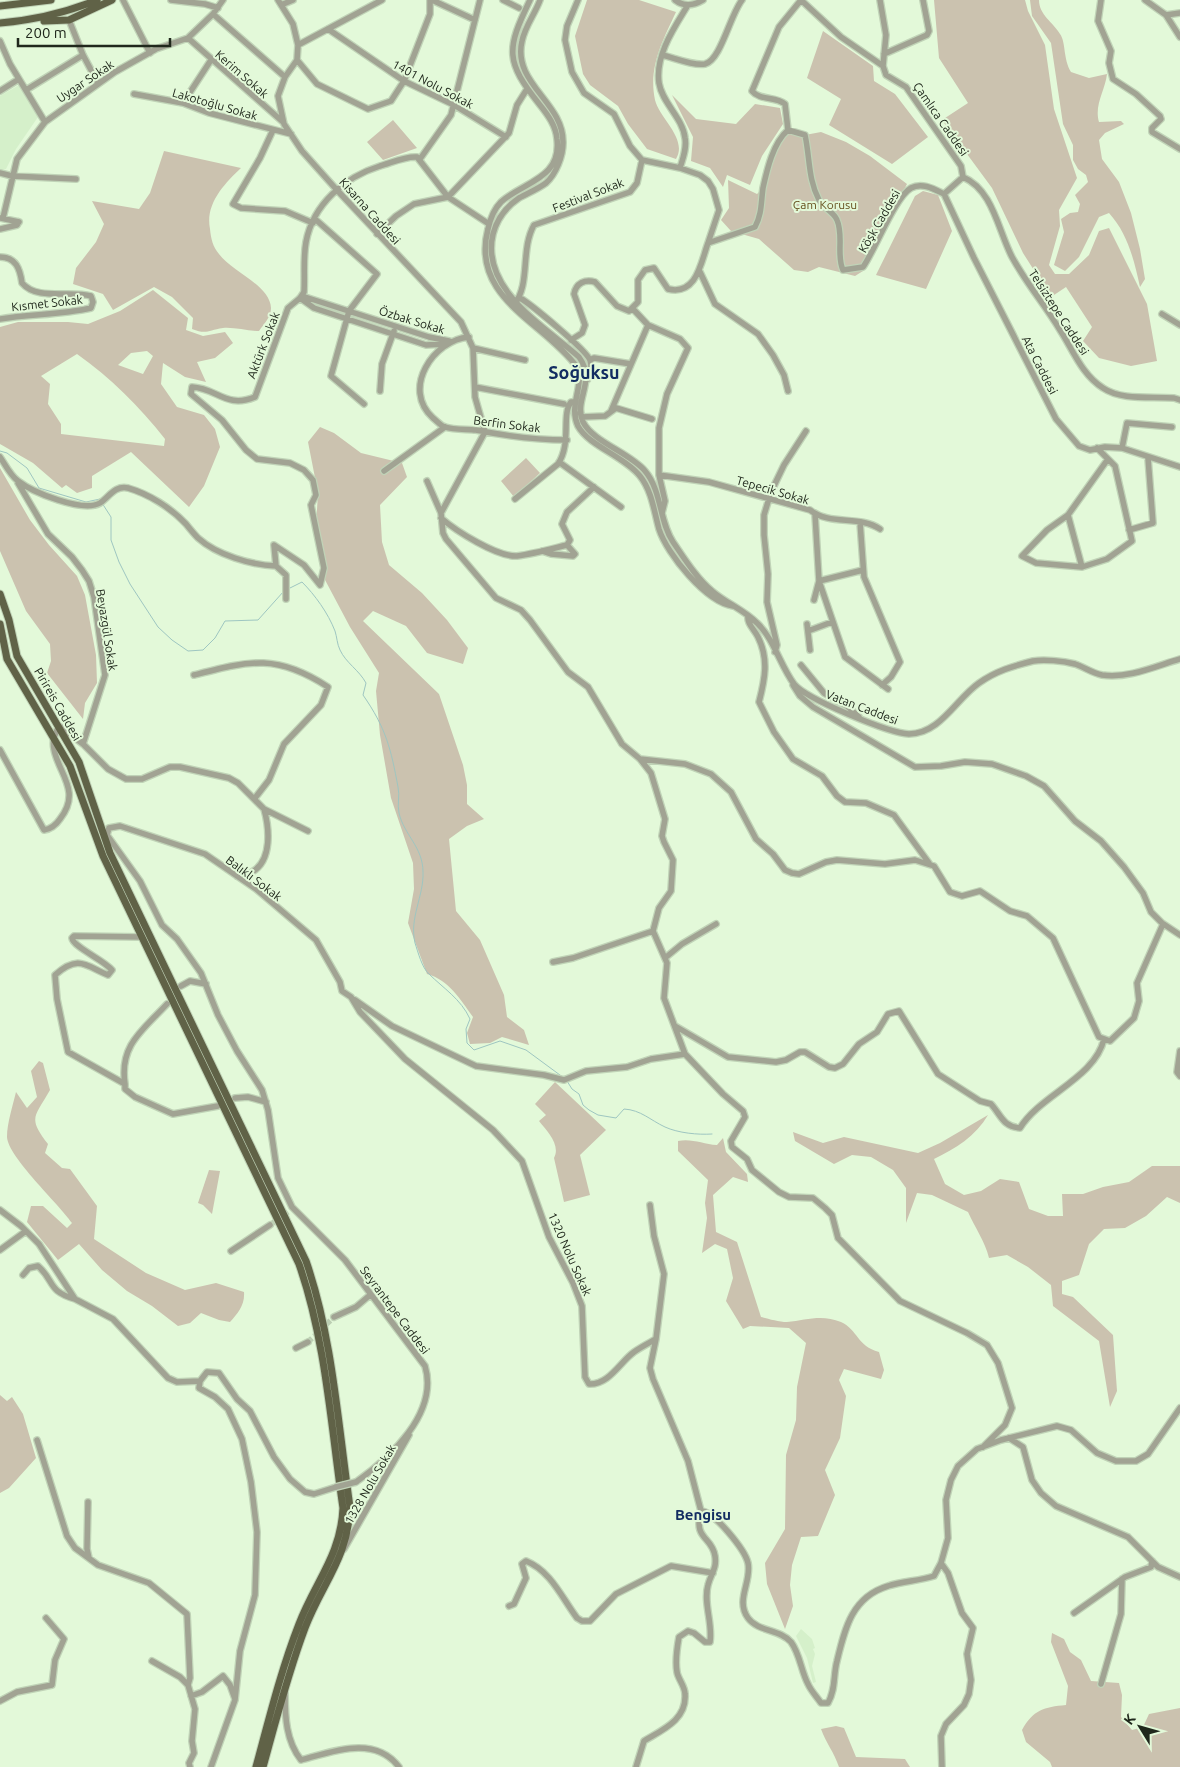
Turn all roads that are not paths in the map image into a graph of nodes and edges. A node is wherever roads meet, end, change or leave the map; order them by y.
1 (39, 0) edge
2 (51, 0) edge
3 (97, 0) edge
4 (112, 0) edge
5 (123, 0) edge
6 (171, 0) edge
7 (223, 0) edge
8 (293, 0) edge
9 (382, 0) edge
10 (431, 0) edge
11 (480, 0) edge
12 (503, 0) edge
13 (530, 0) edge
14 (540, 0) edge
15 (578, 0) edge
16 (675, 0) edge
17 (703, 0) edge
18 (742, 0) edge
19 (801, 0) edge
20 (880, 0) edge
21 (923, 0) edge
22 (1101, 0) edge
23 (1145, 0) edge
24 (31, 2) junction
25 (279, 2) edge
26 (688, 5) junction
27 (0, 6) edge
28 (218, 8) junction
29 (519, 8) dead end
30 (1180, 13) edge
31 (214, 14) junction
32 (1166, 15) junction
33 (34, 20) junction
34 (69, 20) junction
35 (475, 20) junction
36 (0, 23) edge
37 (328, 29) junction
38 (1180, 36) edge
39 (188, 38) junction
40 (0, 41) edge
41 (298, 45) junction
42 (150, 53) junction
43 (884, 54) junction
44 (83, 55) junction
45 (662, 55) junction
46 (211, 60) junction
47 (297, 60) junction
48 (883, 66) junction
49 (285, 77) junction
50 (19, 79) junction
51 (404, 81) junction
52 (98, 83) junction
53 (527, 89) junction
54 (0, 90) edge
55 (26, 90) junction
56 (134, 94) dead end
57 (183, 103) junction
58 (454, 105) junction
59 (45, 122) junction
60 (284, 124) junction
61 (273, 130) junction
62 (788, 130) junction
63 (291, 134) junction
64 (506, 137) junction
65 (1180, 149) edge
66 (420, 159) junction
67 (642, 160) junction
68 (680, 168) junction
69 (0, 173) edge
70 (12, 176) junction
71 (963, 177) junction
72 (76, 179) dead end
73 (336, 189) junction
74 (944, 194) junction
75 (448, 197) junction
76 (1, 218) edge
77 (314, 221) junction
78 (489, 224) junction
79 (0, 229) edge
80 (377, 234) junction
81 (708, 243) junction
82 (0, 257) edge
83 (700, 272) junction
84 (300, 298) junction
85 (516, 302) junction
86 (633, 309) junction
87 (349, 311) junction
88 (1162, 314) dead end
89 (346, 318) junction
90 (0, 319) edge
91 (648, 325) junction
92 (1180, 325) edge
93 (396, 326) junction
94 (392, 334) junction
95 (469, 337) junction
96 (571, 340) junction
97 (451, 342) junction
98 (473, 348) junction
99 (525, 360) dead end
100 (590, 360) junction
101 (631, 364) junction
102 (586, 383) junction
103 (475, 388) junction
104 (380, 391) dead end
105 (788, 391) dead end
106 (1180, 400) edge
107 (575, 401) junction
108 (364, 404) dead end
109 (564, 404) dead end
110 (611, 411) junction
111 (582, 417) junction
112 (652, 419) dead end
113 (445, 427) junction
114 (1172, 427) dead end
115 (806, 431) dead end
116 (486, 432) junction
117 (567, 440) junction
118 (1097, 448) junction
119 (1122, 448) junction
120 (0, 457) edge
121 (1148, 458) junction
122 (1108, 459) junction
123 (559, 462) junction
124 (1180, 467) edge
125 (384, 471) dead end
126 (659, 475) junction
127 (16, 480) junction
128 (427, 481) dead end
129 (594, 488) junction
130 (515, 499) dead end
131 (769, 500) junction
132 (621, 507) dead end
133 (662, 513) junction
134 (816, 514) junction
135 (441, 515) junction
136 (1068, 515) junction
137 (860, 522) junction
138 (880, 529) dead end
139 (1129, 530) junction
140 (567, 546) junction
141 (542, 550) junction
142 (276, 566) junction
143 (1082, 567) junction
144 (863, 570) junction
145 (819, 581) junction
146 (0, 594) edge
147 (285, 594) dead end
148 (814, 600) dead end
149 (733, 606) junction
150 (748, 616) junction
151 (832, 622) junction
152 (0, 624) edge
153 (810, 650) dead end
154 (775, 652) junction
155 (1180, 659) edge
156 (802, 665) dead end
157 (194, 675) dead end
158 (791, 679) junction
159 (882, 685) junction
160 (888, 689) dead end
161 (860, 718) junction
162 (59, 726) junction
163 (53, 738) junction
164 (83, 744) junction
165 (0, 750) edge
166 (640, 759) junction
167 (255, 798) junction
168 (264, 809) junction
169 (97, 828) junction
170 (109, 828) junction
171 (308, 831) dead end
172 (929, 863) junction
173 (237, 876) junction
174 (716, 924) dead end
175 (1163, 924) junction
176 (653, 931) junction
177 (1180, 935) edge
178 (142, 937) junction
179 (665, 958) junction
180 (553, 962) dead end
181 (206, 984) junction
182 (181, 986) dead end
183 (351, 997) junction
184 (167, 1004) dead end
185 (675, 1026) junction
186 (1104, 1039) junction
187 (1180, 1051) edge
188 (685, 1054) junction
189 (1180, 1076) edge
190 (124, 1084) junction
191 (235, 1098) dead end
192 (266, 1102) junction
193 (218, 1106) dead end
194 (526, 1169) joint
195 (650, 1205) dead end
196 (0, 1210) edge
197 (270, 1225) tunnel mouth
198 (26, 1231) junction
199 (0, 1250) edge
200 (231, 1252) dead end
201 (23, 1275) dead end
202 (370, 1294) junction
203 (75, 1299) junction
204 (334, 1316) tunnel mouth
205 (656, 1339) junction
206 (308, 1342) tunnel mouth
207 (296, 1348) dead end
208 (200, 1381) junction
209 (1180, 1408) edge
210 (412, 1428) junction
211 (1009, 1438) junction
212 (37, 1440) dead end
213 (983, 1447) junction
214 (88, 1502) dead end
215 (701, 1511) junction
216 (344, 1550) junction
217 (90, 1558) junction
218 (1152, 1561) junction
219 (941, 1563) junction
220 (713, 1573) junction
221 (1180, 1577) edge
222 (1122, 1579) junction
223 (509, 1606) dead end
224 (1074, 1613) dead end
225 (46, 1618) dead end
226 (152, 1661) dead end
227 (1101, 1684) dead end
228 (188, 1685) junction
229 (285, 1688) junction
230 (191, 1696) junction
231 (235, 1700) junction
232 (0, 1701) edge
233 (190, 1765) edge
234 (210, 1767) edge
235 (256, 1767) edge
236 (263, 1767) edge
237 (399, 1767) edge
238 (636, 1767) edge
239 (942, 1767) edge

1 - 24 main road
2 - 24 main road
3 - 33 main road
4 - 34 main road
5 - 42 street
6 - 28 street
7 - 28 street, Uygar Sokak
8 - 25 street
9 - 37 street
10 - 35 street
10 - 51 street
11 - 35 street
12 - 29 street
13 - 53 street, Vatan Caddesi
14 - 85 street, Vatan Caddesi
15 - 67 street
16 - 26 street
17 - 26 street
18 - 45 street
19 - 48 street, Çamlıca Caddesi
19 - 62 street
20 - 43 street
21 - 43 street
22 - 65 street
23 - 32 street
24 - 27 main road
25 - 41 street
26 - 45 street
28 - 31 street, Uygar Sokak
30 - 32 street
31 - 39 street, Uygar Sokak
31 - 49 street
32 - 38 street
33 - 34 main road
33 - 36 main road
34 - 44 street
35 - 58 street
37 - 41 street
37 - 51 street, 1401 Nolu Sokak
39 - 42 street, Uygar Sokak
39 - 46 street, Kerim Sokak
40 - 50 street
41 - 47 street
42 - 52 street, Uygar Sokak
43 - 48 street
44 - 52 street
44 - 55 street
45 - 68 street
46 - 57 street
46 - 60 street, Kerim Sokak
47 - 49 street, Kisarna Caddesi
47 - 51 street
48 - 71 street, Çamlıca Caddesi
49 - 60 street, Kisarna Caddesi
50 - 54 street
50 - 55 street
51 - 58 street, 1401 Nolu Sokak
52 - 59 street, Uygar Sokak
53 - 64 street
53 - 78 street, Vatan Caddesi
55 - 59 street
56 - 57 street, Lakotoğlu Sokak
57 - 61 street, Lakotoğlu Sokak
58 - 64 street, 1401 Nolu Sokak
58 - 66 street
59 - 70 street, Uygar Sokak
60 - 63 street, Kisarna Caddesi
61 - 63 street, Lakotoğlu Sokak
61 - 77 street
62 - 74 street, Köşk Caddesi
62 - 81 street
63 - 73 street, Kisarna Caddesi
64 - 75 street
66 - 73 street
66 - 75 street
67 - 68 street
67 - 85 street, Festival Sokak
68 - 81 street
69 - 70 street
70 - 72 street
70 - 76 street, Uygar Sokak
71 - 74 street
71 - 106 street, Telsiztepe Caddesi
73 - 77 street, Aktürk Sokak
73 - 80 street, Kisarna Caddesi
74 - 118 street, Ata Caddesi
75 - 78 street
75 - 80 street
76 - 79 street
77 - 84 street, Aktürk Sokak
77 - 87 street
78 - 85 street, Vatan Caddesi
80 - 95 street, Kisarna Caddesi
81 - 83 street
82 - 90 street, Kısmet Sokak
83 - 86 street
83 - 105 street
84 - 87 street, Özbak Sokak
84 - 89 street, Özbak Sokak
84 - 142 street, Aktürk Sokak
85 - 96 street
85 - 102 street, Vatan Caddesi
85 - 107 street, Vatan Caddesi
86 - 91 street
86 - 96 street
87 - 89 street
87 - 93 street, Özbak Sokak
88 - 92 street
89 - 94 street, Özbak Sokak
89 - 108 street
91 - 101 street
91 - 126 street
93 - 94 street
93 - 97 street, Özbak Sokak
94 - 97 street, Özbak Sokak
94 - 104 street
95 - 97 street
95 - 98 street, Kisarna Caddesi
96 - 100 street
97 - 113 street
98 - 99 street
98 - 103 street, Kisarna Caddesi
100 - 101 street
100 - 102 street
101 - 110 street
102 - 111 street, Vatan Caddesi
103 - 109 street
103 - 116 street, Kisarna Caddesi
107 - 111 street
107 - 117 street
107 - 149 street, Vatan Caddesi
110 - 111 street
110 - 112 street
111 - 133 street, Vatan Caddesi
113 - 116 street, Berfin Sokak
113 - 125 street
114 - 119 street
115 - 131 street
116 - 117 street, Berfin Sokak
116 - 135 street
117 - 123 street
118 - 119 street, Ata Caddesi
118 - 122 street
119 - 121 street, Ata Caddesi
120 - 127 street, Beyazgül Sokak
121 - 124 street, Ata Caddesi
121 - 139 street
122 - 136 street
122 - 139 street
123 - 129 street
123 - 130 street
126 - 131 street, Tepecik Sokak
126 - 133 street
127 - 142 street
127 - 164 street, Beyazgül Sokak
128 - 135 street
129 - 132 street
129 - 140 street
131 - 134 street, Tepecik Sokak
131 - 154 street
133 - 149 street, Vatan Caddesi
134 - 137 street, Tepecik Sokak
134 - 145 street
135 - 141 street
135 - 166 street
136 - 143 street
136 - 143 street
137 - 138 street, Tepecik Sokak
137 - 144 street
139 - 143 street
140 - 141 street
140 - 141 street
142 - 147 street
144 - 145 street
144 - 159 street
145 - 148 street
145 - 151 street
146 - 162 main road, Pirireis Caddesi
149 - 150 street, Vatan Caddesi
150 - 154 street, Vatan Caddesi
150 - 172 street
151 - 153 street
151 - 159 street
152 - 163 main road, Pirireis Caddesi
154 - 158 street, Vatan Caddesi
155 - 161 street, Vatan Caddesi
156 - 161 street
157 - 167 street
158 - 161 street, Vatan Caddesi
158 - 175 street
159 - 160 street
162 - 163 street
162 - 164 street
162 - 169 main road, Pirireis Caddesi
163 - 165 street
163 - 169 main road, Pirireis Caddesi
164 - 167 street
166 - 172 street
166 - 176 street
167 - 168 street
168 - 171 street
168 - 173 street
169 - 170 street
169 - 178 main road
169 - 216 main road
170 - 173 street, Balıklı Sokak
170 - 181 street, Seyrantepe Caddesi
172 - 186 street
173 - 183 street, Balıklı Sokak
174 - 179 street
175 - 177 street
175 - 186 street
176 - 179 street
176 - 180 street
178 - 190 street
178 - 235 main road
179 - 185 street
181 - 182 street
181 - 192 street, Seyrantepe Caddesi
183 - 188 street, Balıklı Sokak
183 - 194 street, Balıklı Sokak
184 - 190 street
185 - 186 street
185 - 188 street
187 - 189 street
188 - 213 street
190 - 193 street
191 - 192 street
192 - 202 street, Seyrantepe Caddesi
194 - 205 street, 1320 Nolu Sokak
195 - 205 street
196 - 198 street
197 - 200 street
198 - 199 street
198 - 203 street
201 - 203 street
202 - 204 street
202 - 210 street, Seyrantepe Caddesi
203 - 208 street
205 - 215 street
206 - 207 street
208 - 210 street, Seyrantepe Caddesi, bridge
208 - 231 street
209 - 211 street
210 - 216 street, 1328 Nolu Sokak
211 - 213 street
211 - 218 street
212 - 217 street
213 - 219 street
214 - 217 street
215 - 219 street
215 - 220 street
216 - 229 main road
217 - 228 street
218 - 221 street
218 - 222 street
219 - 239 street
220 - 223 street
220 - 238 street
222 - 224 street
222 - 227 street
225 - 232 street
226 - 228 street
228 - 230 street
229 - 236 main road
229 - 237 street
230 - 231 street
230 - 233 street
231 - 234 street

